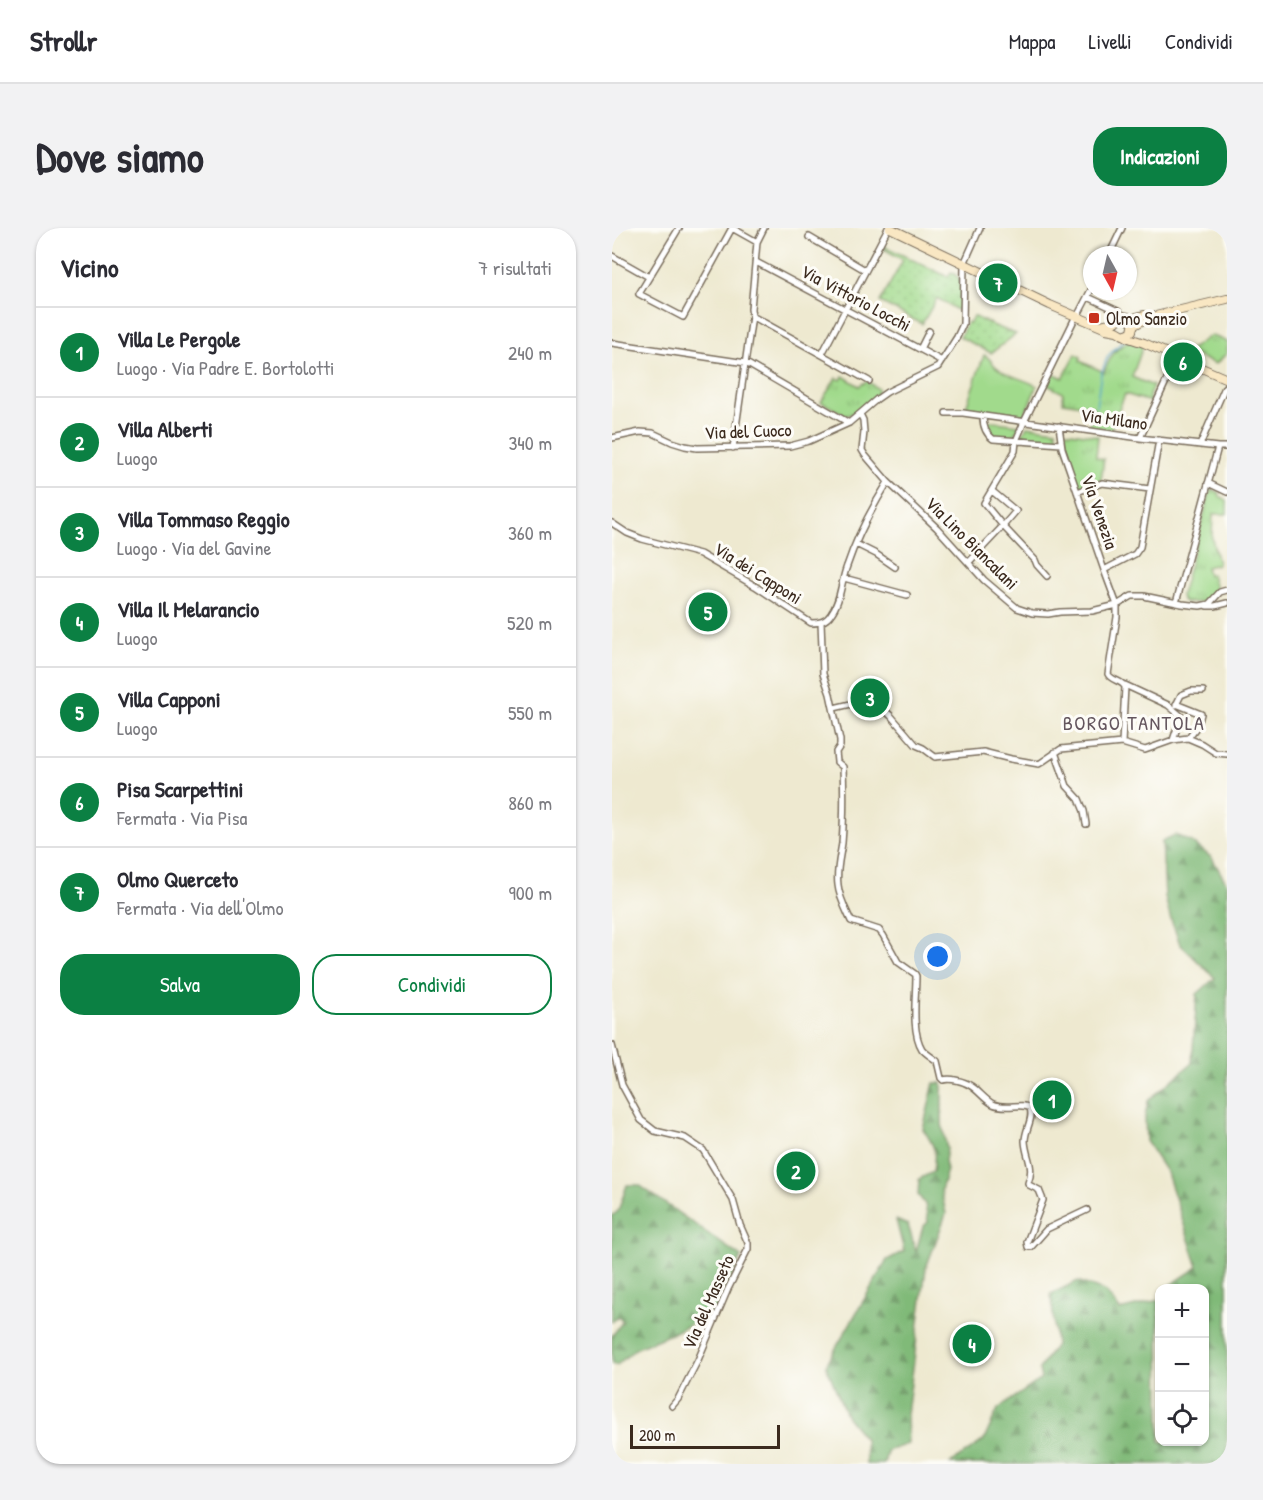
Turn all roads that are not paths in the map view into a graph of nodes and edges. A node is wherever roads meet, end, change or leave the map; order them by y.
1 (679, 228) edge
2 (732, 228) edge
3 (764, 228) edge
4 (889, 228) edge
5 (980, 228) edge
6 (1122, 228) edge
7 (809, 237) dead end
8 (757, 242) junction
9 (1113, 246) edge
10 (612, 256) edge
11 (756, 262) junction
12 (964, 264) junction
13 (865, 270) junction
14 (649, 277) junction
15 (1227, 295) edge
16 (1227, 299) edge
17 (1086, 300) edge
18 (1094, 300) edge
19 (845, 309) junction
20 (1078, 315) junction
21 (752, 316) junction
22 (1125, 322) junction
23 (1098, 325) junction
24 (929, 331) dead end
25 (1120, 333) junction
26 (612, 343) edge
27 (1144, 343) junction
28 (920, 349) junction
29 (822, 354) junction
30 (942, 361) junction
31 (1175, 362) dead end
32 (746, 363) junction
33 (869, 381) dead end
34 (1226, 383) edge
35 (946, 413) dead end
36 (860, 414) junction
37 (983, 417) junction
38 (1024, 422) junction
39 (849, 423) junction
40 (1059, 426) junction
41 (612, 438) edge
42 (1140, 438) junction
43 (1159, 440) junction
44 (1016, 441) junction
45 (1061, 444) junction
46 (1200, 445) junction
47 (1218, 447) junction
48 (1227, 447) edge
49 (733, 448) junction
50 (888, 482) junction
51 (1208, 483) junction
52 (1150, 489) junction
53 (992, 491) junction
54 (1077, 492) junction
55 (1227, 492) edge
56 (612, 523) edge
57 (1003, 526) junction
58 (856, 544) junction
59 (969, 562) junction
60 (895, 567) dead end
61 (1104, 570) junction
62 (1047, 576) dead end
63 (843, 578) junction
64 (1227, 590) edge
65 (907, 595) dead end
66 (1176, 603) junction
67 (1227, 603) edge
68 (1117, 605) junction
69 (1206, 606) junction
70 (821, 622) junction
71 (1125, 685) junction
72 (1203, 691) dead end
73 (1175, 707) junction
74 (834, 708) junction
75 (1188, 738) junction
76 (1173, 740) junction
77 (1122, 742) junction
78 (1055, 752) junction
79 (1227, 754) edge
80 (1086, 824) dead end
81 (612, 1046) edge
82 (1030, 1108) junction
83 (1055, 1109) dead end
84 (1087, 1210) dead end
85 (672, 1407) dead end

1 - 14 street
2 - 8 street
2 - 14 street
3 - 8 street
4 - 12 main road
4 - 13 street
5 - 12 street
6 - 9 street
7 - 13 street
8 - 11 street
10 - 14 street
11 - 19 street, Via Vittorio Locchi
11 - 21 street
12 - 20 main road
12 - 30 street, Via del Cuoco
13 - 19 street
15 - 22 main road
16 - 22 main road
17 - 20 street
18 - 22 street
19 - 28 street, Via Vittorio Locchi
19 - 29 street
20 - 23 main road
20 - 38 street
21 - 29 street
21 - 32 street
22 - 23 main road
22 - 25 main road
22 - 25 main road
22 - 27 main road
23 - 25 main road
24 - 28 street
25 - 27 main road
26 - 32 street
27 - 34 main road
28 - 30 street, Via Vittorio Locchi
29 - 33 street
30 - 36 street, Via del Cuoco
31 - 42 street
32 - 39 street
32 - 49 street
34 - 46 street
35 - 37 street, Via Milano
36 - 39 street, Via del Cuoco
36 - 50 street, Via Lino Biancalani
37 - 38 street, Via Milano
37 - 44 street
38 - 40 street, Via Milano
38 - 44 street
39 - 49 street, Via del Cuoco
40 - 42 street, Via Milano
40 - 45 street, Via Venezia
41 - 49 street, Via del Cuoco
42 - 43 street, Via Milano
43 - 46 street, Via Milano
43 - 52 street
44 - 45 street
44 - 53 street
45 - 54 street, Via Venezia
46 - 47 street, Via Milano
47 - 48 street, Via Milano
47 - 51 street
50 - 58 street
50 - 59 street, Via Lino Biancalani
51 - 55 street
51 - 66 street
52 - 54 street
52 - 61 street
53 - 57 street
53 - 57 street
54 - 61 street, Via Venezia
56 - 70 street, Via dei Capponi
57 - 59 street
57 - 62 street
58 - 60 street
58 - 63 street
59 - 68 street, Via Lino Biancalani
61 - 68 street, Via Venezia
63 - 65 street
63 - 70 street
64 - 69 street
66 - 68 street, Via Lino Biancalani
66 - 69 street, Via Lino Biancalani
67 - 69 street, Via Lino Biancalani
68 - 71 street
70 - 74 street
71 - 73 street
71 - 77 street
72 - 73 street
73 - 75 street
73 - 76 street
74 - 78 street
74 - 82 street
75 - 76 street
75 - 79 street
76 - 77 street
77 - 78 street
78 - 80 street
81 - 85 street, Via del Masseto
82 - 83 street
82 - 84 street

